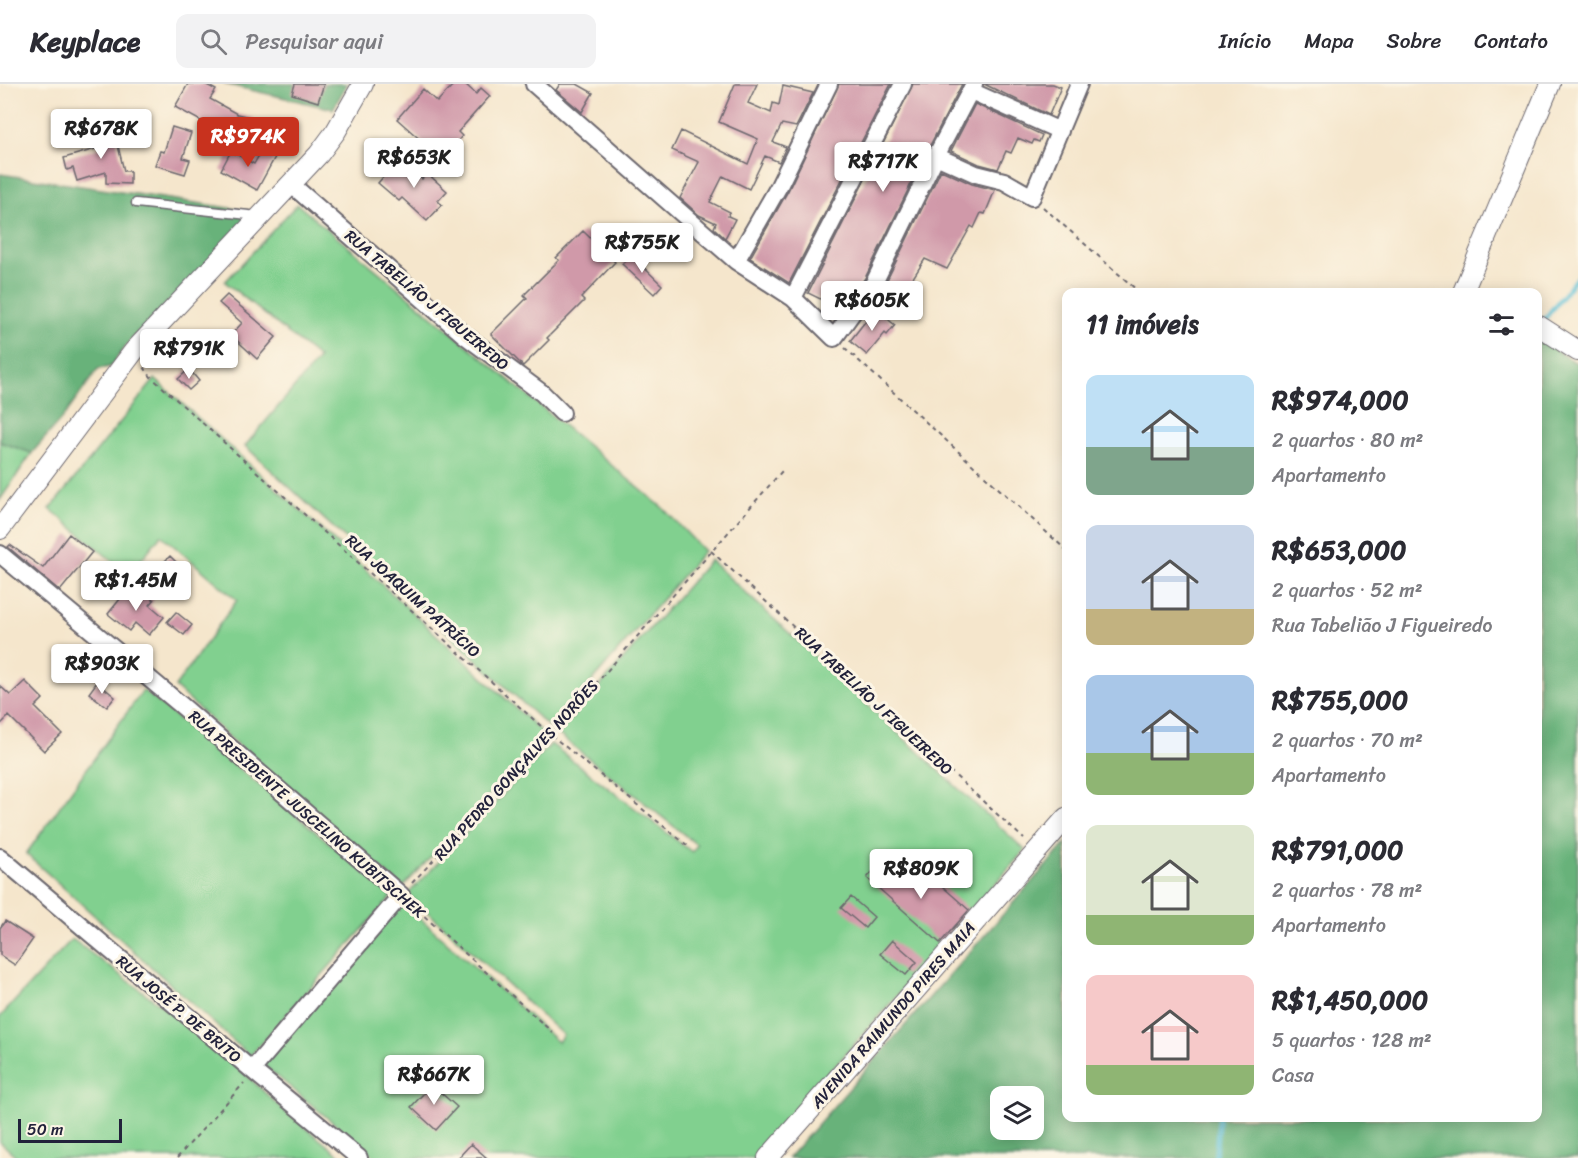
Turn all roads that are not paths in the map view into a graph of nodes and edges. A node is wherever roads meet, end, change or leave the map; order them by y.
1 (363, 84) edge
2 (534, 84) edge
3 (829, 84) edge
4 (903, 84) edge
5 (1079, 84) edge
6 (1550, 84) edge
7 (972, 88) edge
8 (1060, 131) junction
9 (936, 156) junction
10 (292, 185) junction
11 (135, 203) dead end
12 (261, 217) junction
13 (736, 261) junction
14 (1469, 288) edge
15 (793, 298) junction
16 (1542, 328) edge
17 (1542, 328) edge
18 (1578, 345) edge
19 (1578, 351) edge
20 (562, 413) dead end
21 (0, 529) edge
22 (0, 554) edge
23 (1062, 823) edge
24 (0, 857) edge
25 (252, 1070) junction
26 (359, 1158) edge
27 (768, 1158) edge

1 - 10 street
2 - 13 street
3 - 13 street
4 - 15 street
5 - 8 street
6 - 14 street
7 - 8 street
7 - 9 street
8 - 9 street
9 - 15 street
10 - 12 street
10 - 20 street, RUA TABELIÃO J FIGUEIREDO
11 - 12 lane
12 - 21 street
13 - 15 street
16 - 18 street
17 - 19 street
22 - 25 street, RUA PRESIDENTE JUSCELINO KUBITSCHEK
23 - 27 street, AVENIDA RAIMUNDO PIRES MAIA
24 - 25 street, RUA JOSÉ P. DE BRITO
25 - 26 street, RUA JOSÉ P. DE BRITO

